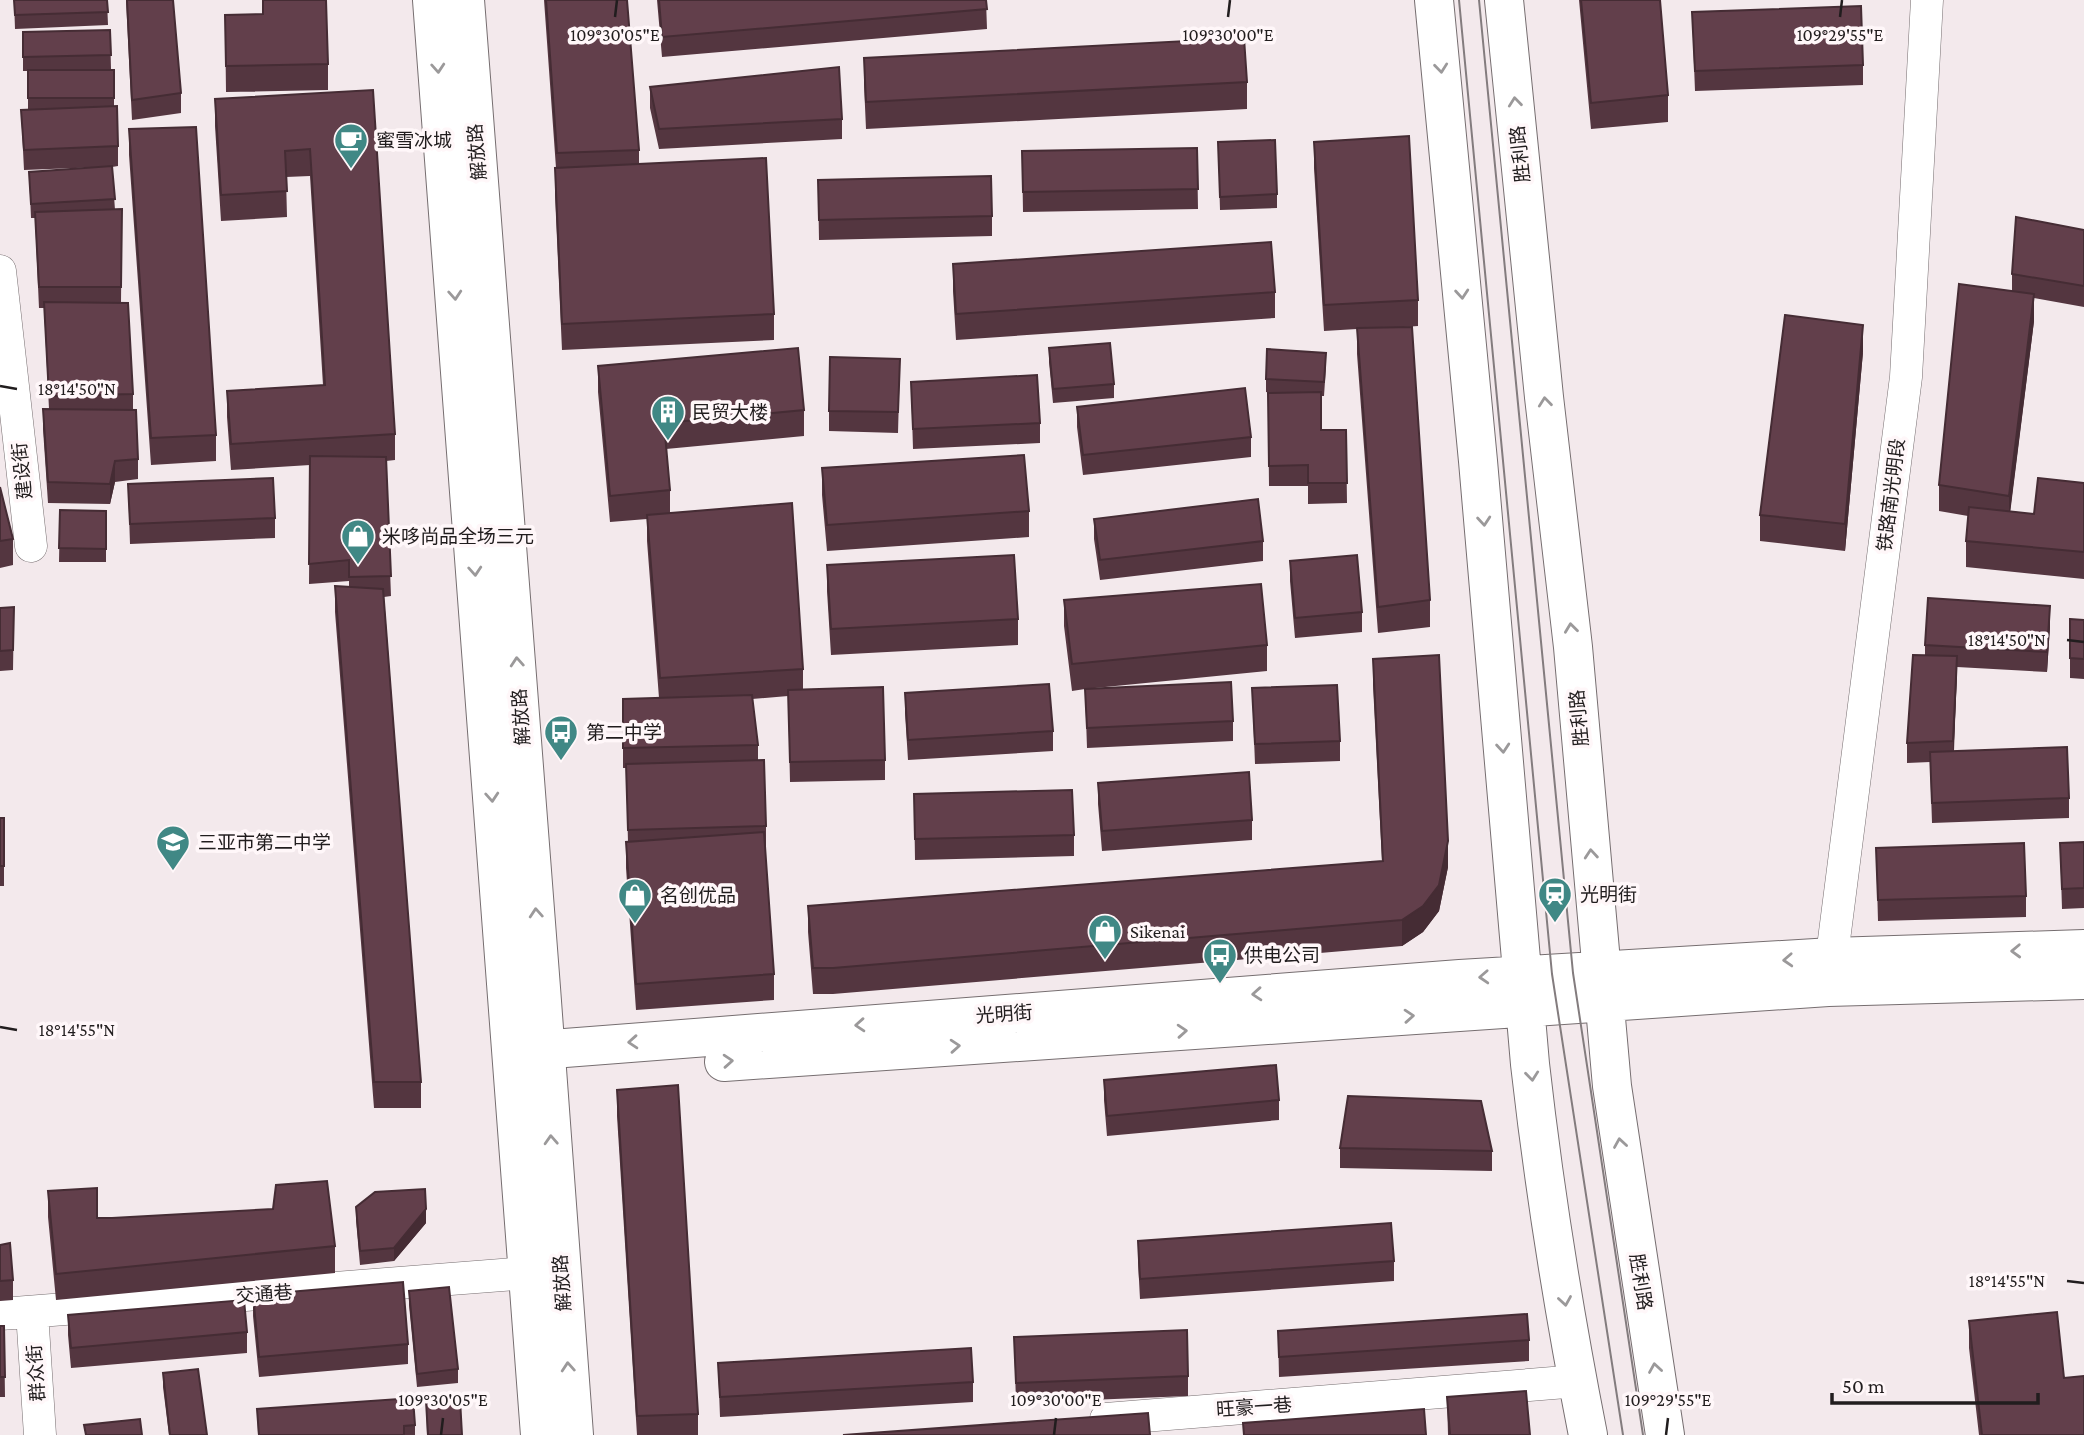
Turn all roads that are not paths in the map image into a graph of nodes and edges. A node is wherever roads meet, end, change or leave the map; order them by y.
1 (432, 0) edge
2 (464, 0) edge
3 (1434, 0) edge
4 (1504, 0) edge
5 (1927, 0) edge
6 (0, 271) edge
7 (31, 546) dead end
8 (2084, 949) edge
9 (1830, 972) junction
10 (2084, 980) edge
11 (1603, 987) junction
12 (1525, 992) junction
13 (529, 1063) junction
14 (528, 1273) junction
15 (33, 1312) junction
16 (0, 1314) edge
17 (1577, 1381) junction
18 (1078, 1422) edge
19 (1187, 1424) edge
20 (40, 1435) edge
21 (540, 1435) edge
22 (574, 1435) edge
23 (1588, 1435) edge
24 (1665, 1435) edge

1 -> 13 main road, 解放路
13 -> 2 main road, 解放路
3 -> 12 main road
11 -> 4 main road, 胜利路
5 - 9 street, 铁路南光明段
6 - 7 street, 建设街
8 -> 9 main road, 光明街
9 - 10 main road, 光明街
9 - 11 main road, 光明街
11 - 12 main road, 光明街
24 -> 11 main road, 胜利路
12 - 13 main road, 光明街
12 -> 17 main road
13 - 14 main road, 解放路
22 -> 13 main road, 解放路
14 - 15 street, 交通巷
14 - 21 main road, 解放路
15 - 16 street, 交通巷
15 - 20 street, 群众街
17 - 19 street, 旺豪一巷
17 - 23 main road
18 - 19 street, 旺豪一巷

